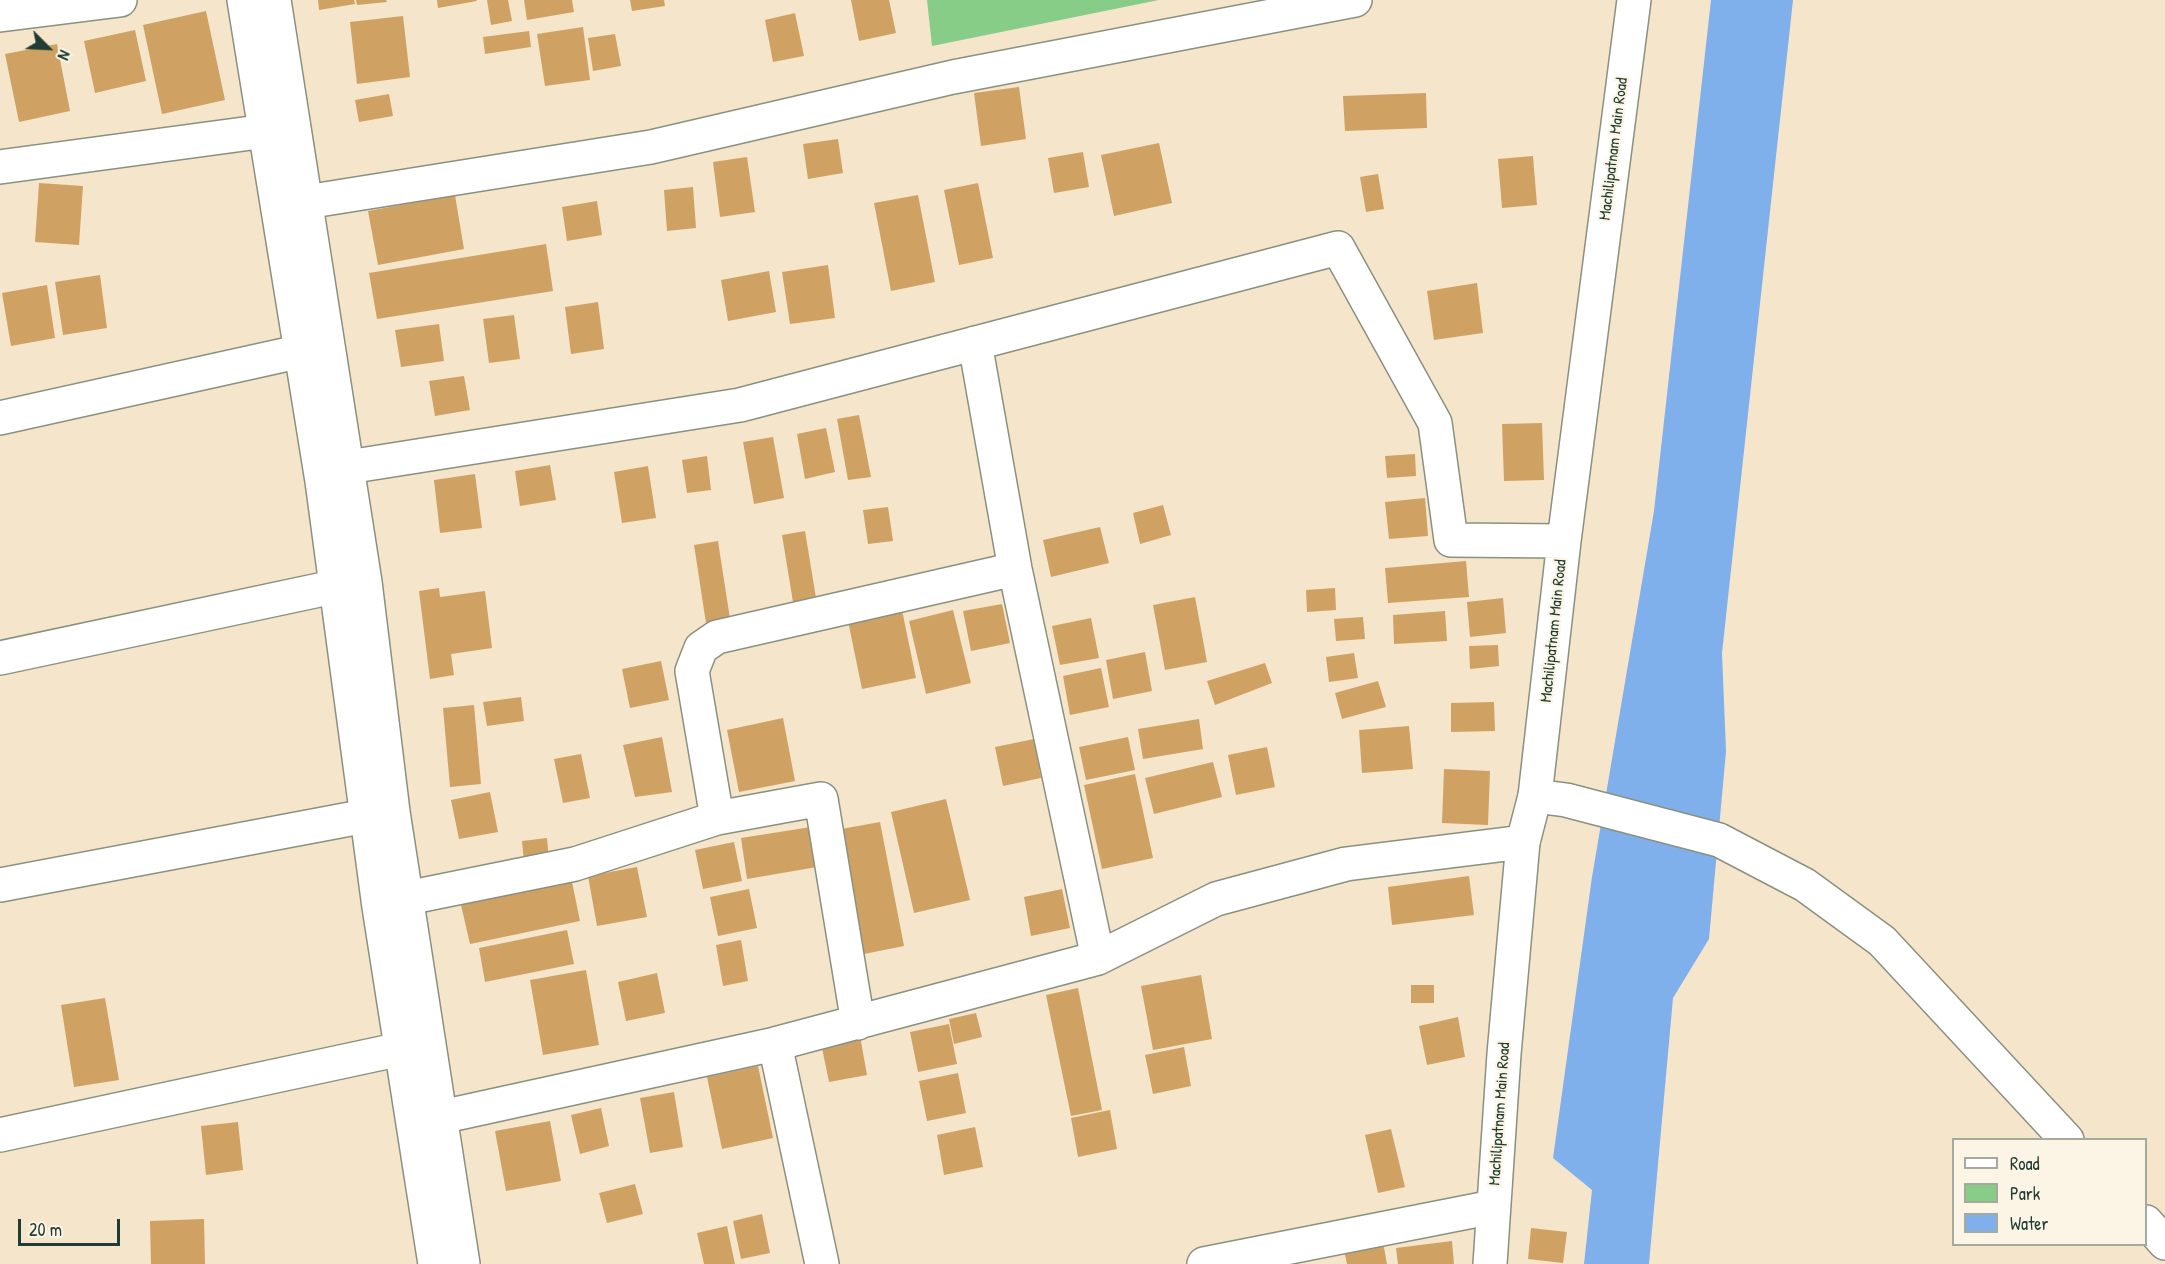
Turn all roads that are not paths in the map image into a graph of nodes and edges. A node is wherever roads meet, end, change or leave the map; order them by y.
1 (120, 0) edge
2 (244, 0) edge
3 (274, 0) edge
4 (1355, 0) edge
5 (1634, 0) edge
6 (0, 15) edge
7 (266, 130) junction
8 (0, 167) edge
9 (306, 202) junction
10 (975, 343) junction
11 (302, 351) junction
12 (0, 418) edge
13 (348, 467) junction
14 (1564, 541) junction
15 (1014, 569) junction
16 (338, 586) junction
17 (0, 658) edge
18 (1550, 798) junction
19 (366, 816) junction
20 (717, 818) junction
21 (1523, 842) junction
22 (0, 885) edge
23 (407, 897) junction
24 (1098, 958) junction
25 (858, 1023) junction
26 (775, 1044) junction
27 (401, 1050) junction
28 (441, 1117) junction
29 (0, 1135) edge
30 (2065, 1138) edge
31 (1493, 1207) junction
32 (2147, 1224) edge
33 (2165, 1243) edge
34 (435, 1264) edge
35 (463, 1264) edge
36 (822, 1264) edge
37 (1204, 1264) edge
38 (1490, 1264) edge

1 - 6 street
2 - 7 street
3 - 9 street
4 - 9 street
5 - 14 street, Machilipatnam Main Road
7 - 8 street
7 - 11 street
9 - 13 street
10 - 13 street
10 - 14 street
10 - 15 street
11 - 12 street
11 - 16 street
13 - 23 street
14 - 18 street, Machilipatnam Main Road
15 - 20 street
15 - 24 street
16 - 17 street
16 - 19 street
18 - 21 street, Machilipatnam Main Road
18 - 30 street
19 - 22 street
19 - 27 street
20 - 23 street
20 - 25 street
21 - 24 street
21 - 31 street, Machilipatnam Main Road
23 - 28 street
24 - 25 street
25 - 26 street
26 - 28 street
26 - 36 street
27 - 29 street
27 - 34 street
28 - 35 street
31 - 37 street
31 - 38 street, Machilipatnam Main Road
32 - 33 street

